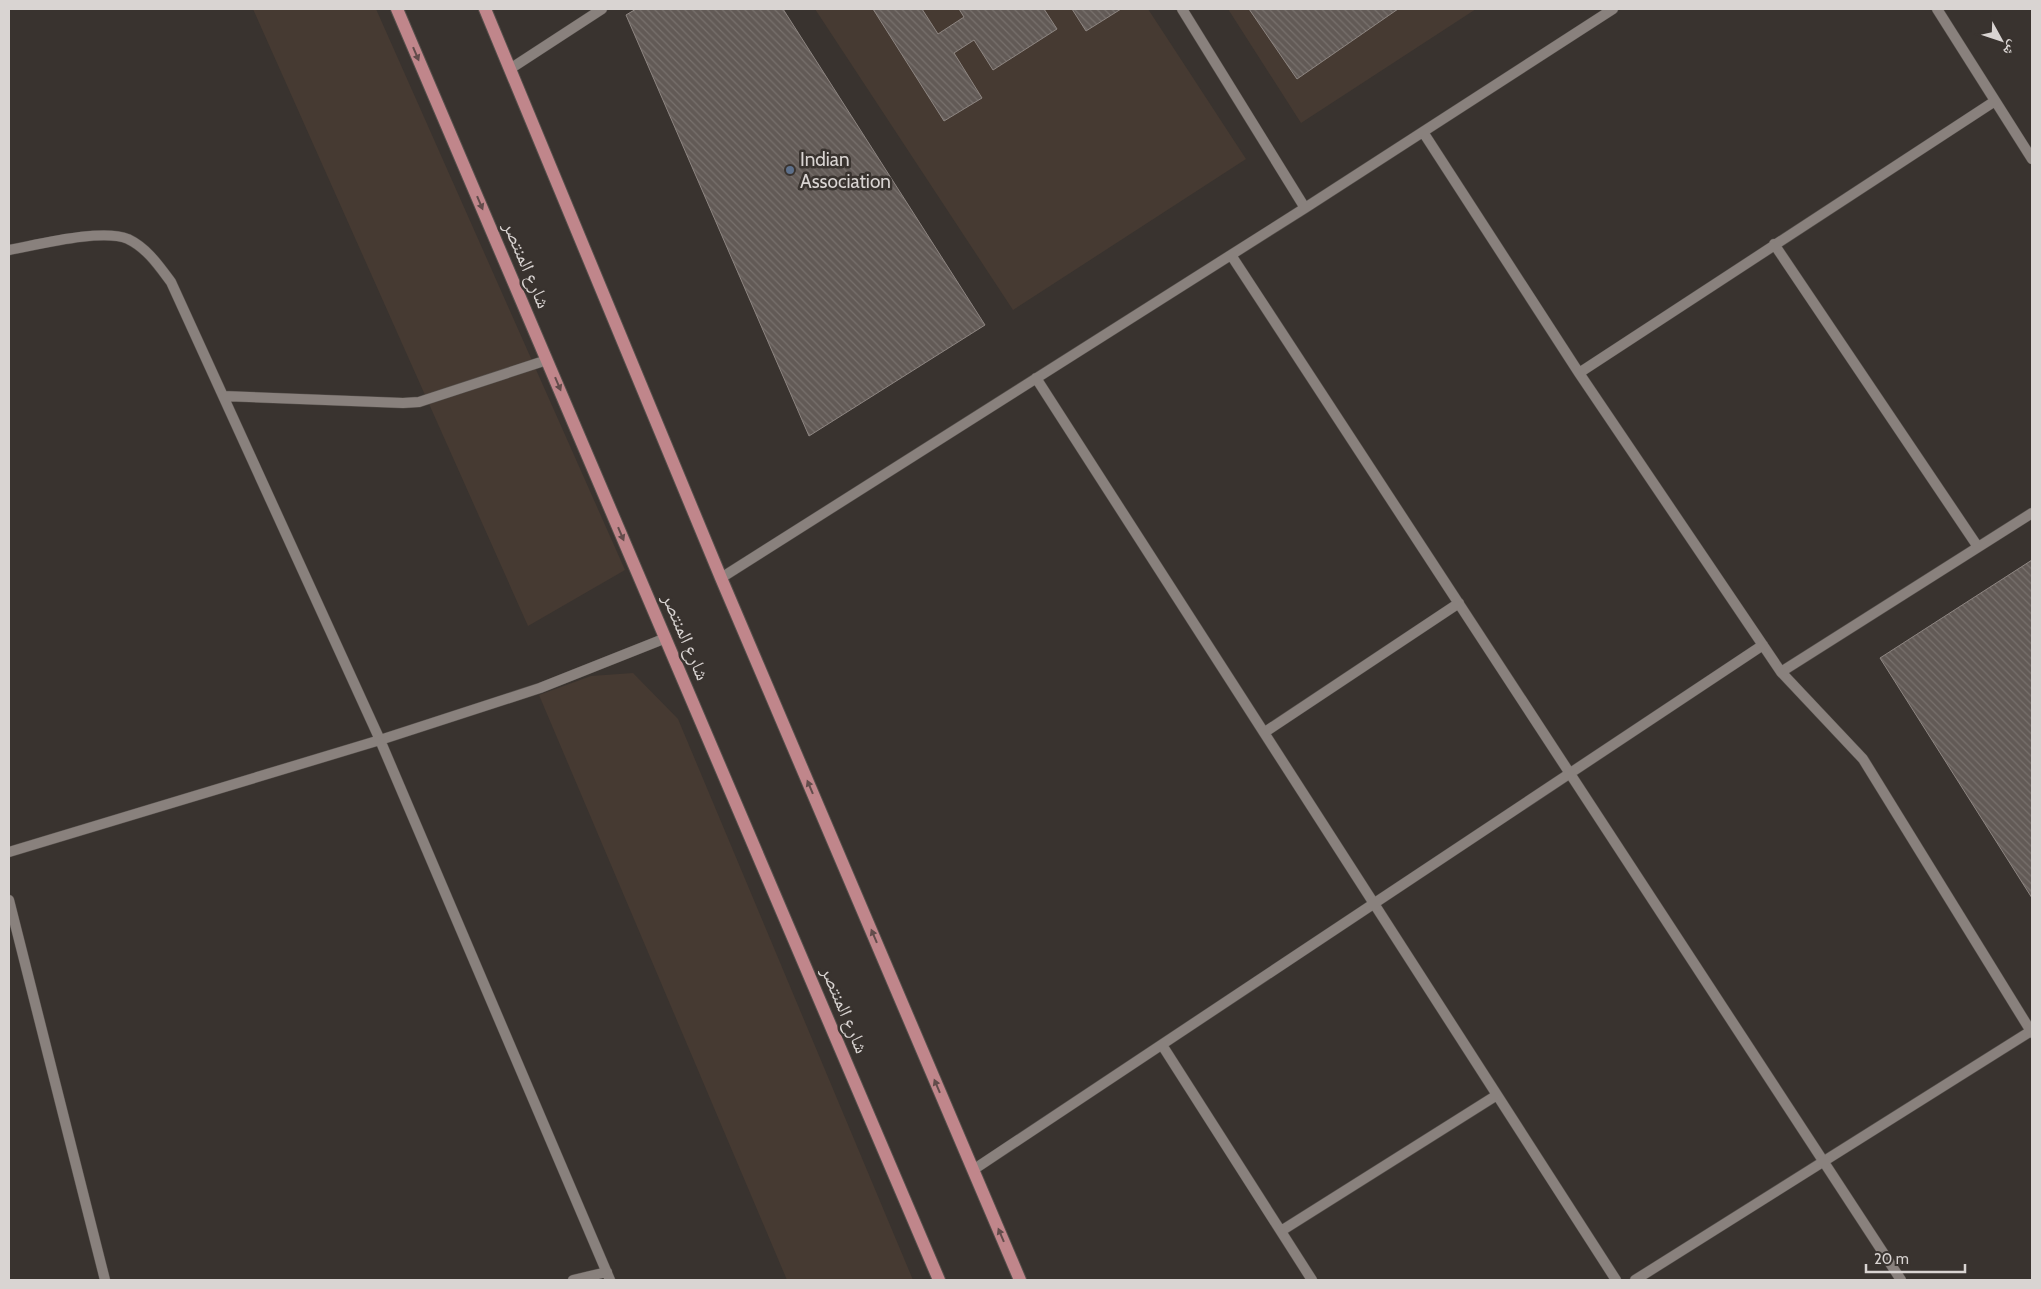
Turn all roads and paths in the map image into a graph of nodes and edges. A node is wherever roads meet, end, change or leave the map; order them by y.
1 (397, 9) edge
2 (485, 9) edge
3 (602, 9) edge
4 (1182, 9) edge
5 (1613, 9) edge
6 (1937, 9) edge
7 (510, 69) junction
8 (1995, 101) junction
9 (1423, 132) junction
10 (2032, 159) edge
11 (1306, 208) junction
12 (1774, 244) junction
13 (9, 250) edge
14 (1231, 255) junction
15 (547, 360) junction
16 (1579, 374) junction
17 (1036, 378) junction
18 (223, 396) junction
19 (2032, 513) edge
20 (1978, 547) junction
21 (721, 578) junction
22 (1459, 603) junction
23 (666, 638) junction
24 (1763, 645) junction
25 (1781, 672) junction
26 (1265, 732) junction
27 (380, 740) junction
28 (1571, 774) junction
29 (9, 852) edge
30 (9, 900) edge
31 (1375, 904) junction
32 (2032, 1032) edge
33 (1162, 1045) junction
34 (1497, 1095) junction
35 (1824, 1161) junction
36 (973, 1170) junction
37 (1281, 1231) junction
38 (608, 1276) edge
39 (105, 1280) edge
40 (573, 1280) edge
41 (940, 1280) edge
42 (1020, 1280) edge
43 (1312, 1280) edge
44 (1616, 1280) edge
45 (1635, 1280) edge
46 (1901, 1280) edge

1 -> 15 main road, شارع المنتصر
2 - 7 main road
3 - 7 street
4 - 11 street
5 - 9 street
6 - 8 street
7 - 21 main road
8 - 10 street
8 - 12 street
9 - 11 street
9 - 16 street
11 - 14 street
12 - 16 street
12 - 20 street
13 - 18 street
14 - 17 street
14 - 22 street
15 - 18 street
15 -> 23 main road, شارع المنتصر
16 - 24 street
17 - 21 street
17 - 26 street
18 - 27 street
19 - 20 street
20 - 25 street
36 -> 21 main road
22 - 26 street
22 - 28 street
23 - 27 street
23 - 41 main road, شارع المنتصر
24 - 25 street
24 - 28 street
25 - 32 street
26 - 31 street
27 - 29 street
27 - 38 street
28 - 31 street
28 - 35 street
30 - 39 street
31 - 33 street
31 - 34 street
32 - 35 street
33 - 36 street
33 - 37 street
34 - 37 street
34 - 44 street
35 - 45 street
35 - 46 street
42 -> 36 main road
37 - 43 street
38 - 40 street

